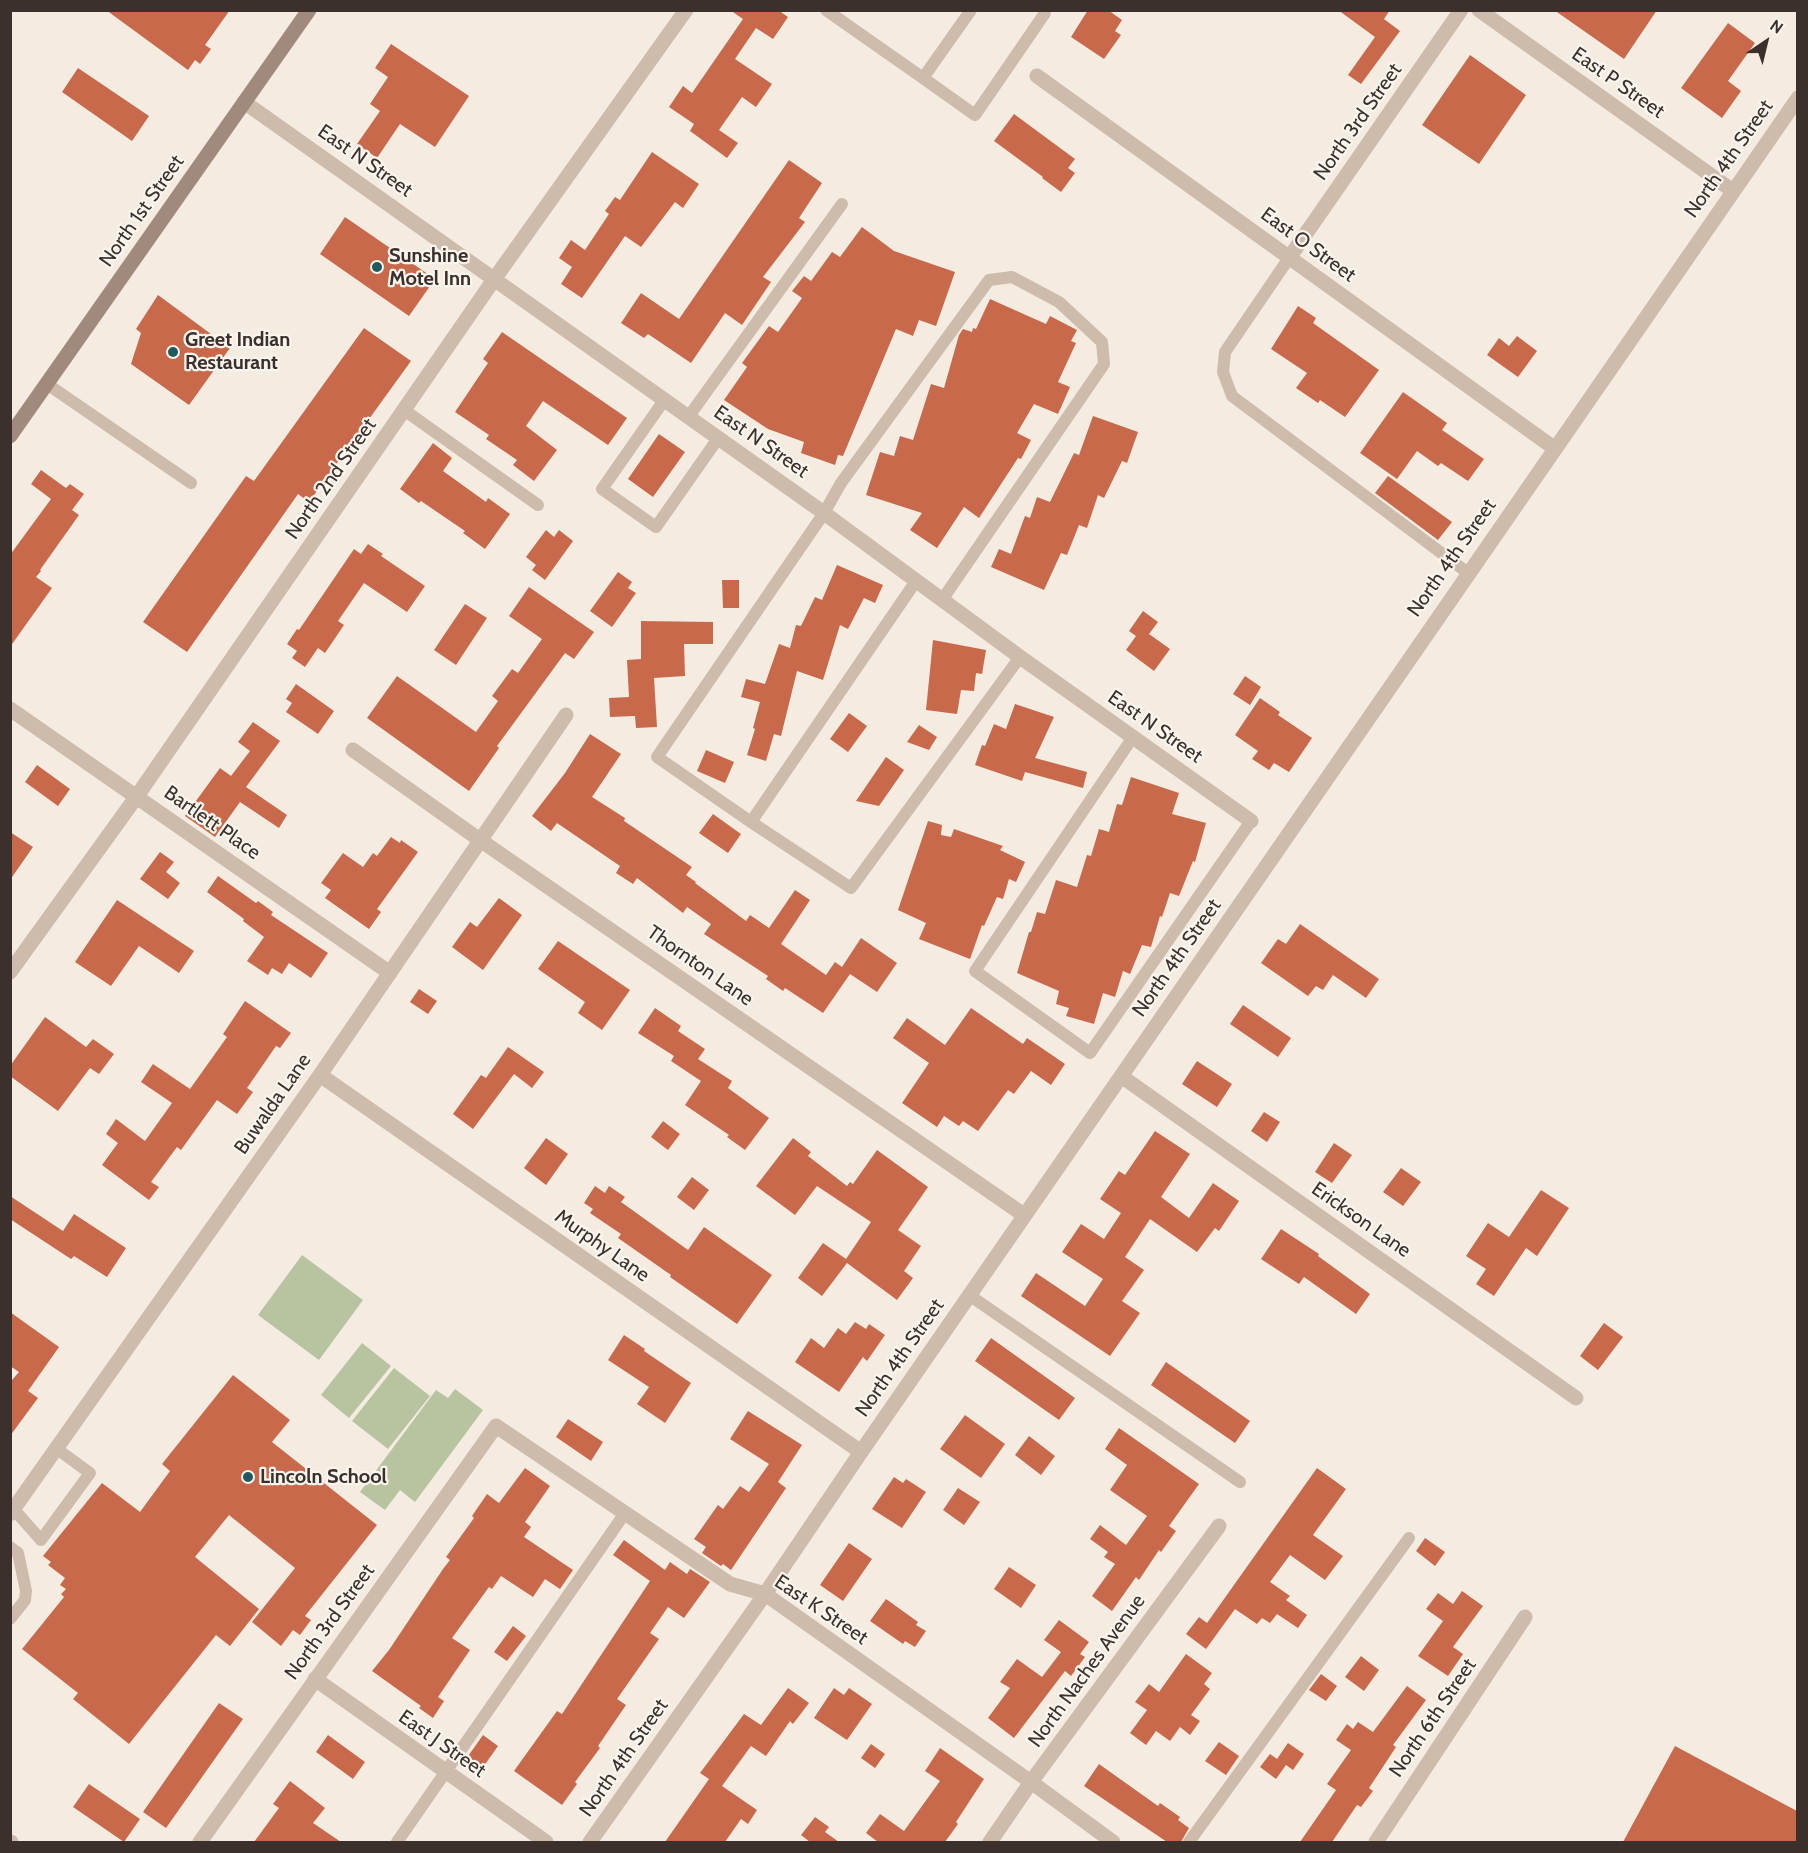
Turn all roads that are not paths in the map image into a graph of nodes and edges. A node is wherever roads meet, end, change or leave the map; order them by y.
1 (309, 10) edge
2 (686, 10) edge
3 (826, 10) edge
4 (971, 10) edge
5 (1461, 10) edge
6 (1479, 10) edge
7 (1045, 14) dead end
8 (1037, 76) dead end
9 (923, 78) junction
10 (1797, 98) edge
11 (244, 102) junction
12 (1733, 190) junction
13 (842, 204) dead end
14 (1289, 258) junction
15 (495, 278) junction
16 (47, 384) junction
17 (665, 399) junction
18 (404, 410) junction
19 (689, 416) junction
20 (10, 436) edge
21 (718, 437) junction
22 (1554, 448) junction
23 (191, 483) dead end
24 (538, 505) dead end
25 (824, 513) junction
26 (1468, 573) junction
27 (916, 581) junction
28 (942, 600) junction
29 (1020, 657) junction
30 (10, 709) edge
31 (566, 715) dead end
32 (1132, 737) junction
33 (352, 750) dead end
34 (137, 796) junction
35 (1251, 821) joint
36 (751, 822) junction
37 (480, 840) junction
38 (10, 972) edge
39 (390, 973) junction
40 (320, 1075) junction
41 (1121, 1076) junction
42 (1024, 1215) junction
43 (969, 1295) junction
44 (1576, 1398) dead end
45 (496, 1426) joint
46 (57, 1449) junction
47 (861, 1452) junction
48 (1239, 1482) dead end
49 (12, 1509) edge
50 (625, 1513) junction
51 (1219, 1526) dead end
52 (1409, 1538) dead end
53 (10, 1547) edge
54 (765, 1594) junction
55 (1525, 1617) dead end
56 (10, 1620) edge
57 (315, 1679) junction
58 (445, 1771) junction
59 (1031, 1782) junction
60 (200, 1842) edge
61 (397, 1842) edge
62 (546, 1842) edge
63 (590, 1842) edge
64 (990, 1842) edge
65 (1113, 1842) edge
66 (1189, 1842) edge
67 (1376, 1842) edge

1 - 11 main road, North 1st Street
2 - 15 street, North 2nd Street
3 - 9 lane
4 - 9 lane
5 - 14 street, North 3rd Street
6 - 12 street, East P Street
7 - 9 lane
8 - 14 street, East O Street
10 - 12 street, North 4th Street
11 - 15 street, East N Street
11 - 16 main road, North 1st Street
12 - 22 street, North 4th Street
13 - 19 lane
14 - 22 street, East O Street
14 - 26 lane
15 - 17 street, East N Street
15 - 18 street, North 2nd Street
16 - 20 main road, North 1st Street
16 - 23 lane
17 - 19 street, East N Street
17 - 21 lane
18 - 24 lane
18 - 34 street, North 2nd Street
19 - 21 street, East N Street
21 - 25 street, East N Street
22 - 26 street, North 4th Street
25 - 27 street, East N Street
25 - 28 lane
25 - 36 lane
26 - 41 street, North 4th Street
27 - 28 street, East N Street
27 - 36 lane
28 - 29 street, East N Street
29 - 32 street, East N Street
29 - 36 lane
30 - 34 street, Bartlett Place
31 - 37 street, Buwalda Lane
32 - 35 street, East N Street
32 - 35 lane
33 - 37 street, Thornton Lane
34 - 38 street, North 2nd Street
34 - 39 street, Bartlett Place
37 - 39 street, Buwalda Lane
37 - 42 street, Thornton Lane
39 - 40 street, Buwalda Lane
40 - 46 street, Buwalda Lane
40 - 47 street, Murphy Lane
41 - 42 street, North 4th Street
41 - 44 street, Erickson Lane
42 - 43 street, North 4th Street
43 - 47 street, North 4th Street
43 - 48 lane
45 - 50 street, East K Street
45 - 57 street, North 3rd Street
46 - 49 street, Buwalda Lane
46 - 49 lane
47 - 54 street, North 4th Street
50 - 54 street, East K Street
50 - 58 lane
51 - 59 street, North Naches Avenue
52 - 66 lane
53 - 56 lane
54 - 59 street, East K Street
54 - 63 street, North 4th Street
55 - 67 street, North 6th Street
57 - 58 street, East J Street
57 - 60 street, North 3rd Street
58 - 61 lane
58 - 62 street, East J Street
59 - 64 street, North Naches Avenue
59 - 65 street, East K Street

